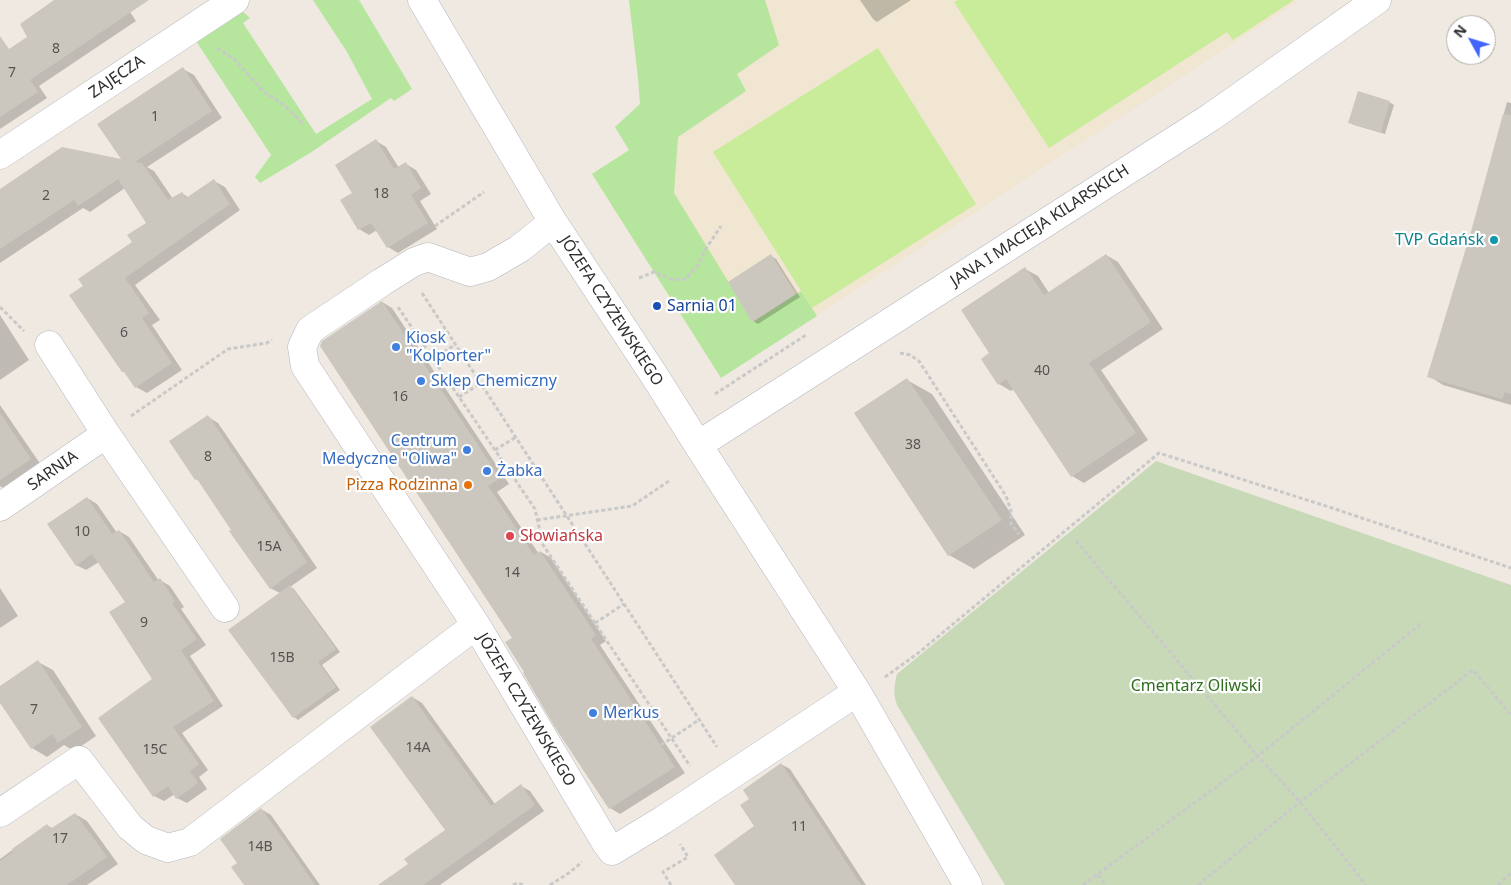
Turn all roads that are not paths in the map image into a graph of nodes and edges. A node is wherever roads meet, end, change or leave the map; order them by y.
1 (234, 0) edge
2 (422, 0) edge
3 (1376, 0) edge
4 (0, 155) edge
5 (553, 222) junction
6 (49, 345) dead end
7 (106, 434) junction
8 (698, 446) junction
9 (0, 507) edge
10 (225, 608) dead end
11 (476, 625) junction
12 (857, 692) junction
13 (0, 814) edge
14 (968, 885) edge

1 - 4 street, ZAJĘCZA
2 - 5 street, JÓZEFA CZYŻEWSKIEGO
3 - 8 street, JANA I MACIEJA KILARSKICH
5 - 8 street, JÓZEFA CZYŻEWSKIEGO
5 - 11 street
6 - 7 street
7 - 9 street, SARNIA
7 - 10 street
8 - 12 street, JÓZEFA CZYŻEWSKIEGO
11 - 12 street, JÓZEFA CZYŻEWSKIEGO
11 - 13 street, JÓZEFA CZYŻEWSKIEGO
12 - 14 street, JÓZEFA CZYŻEWSKIEGO

